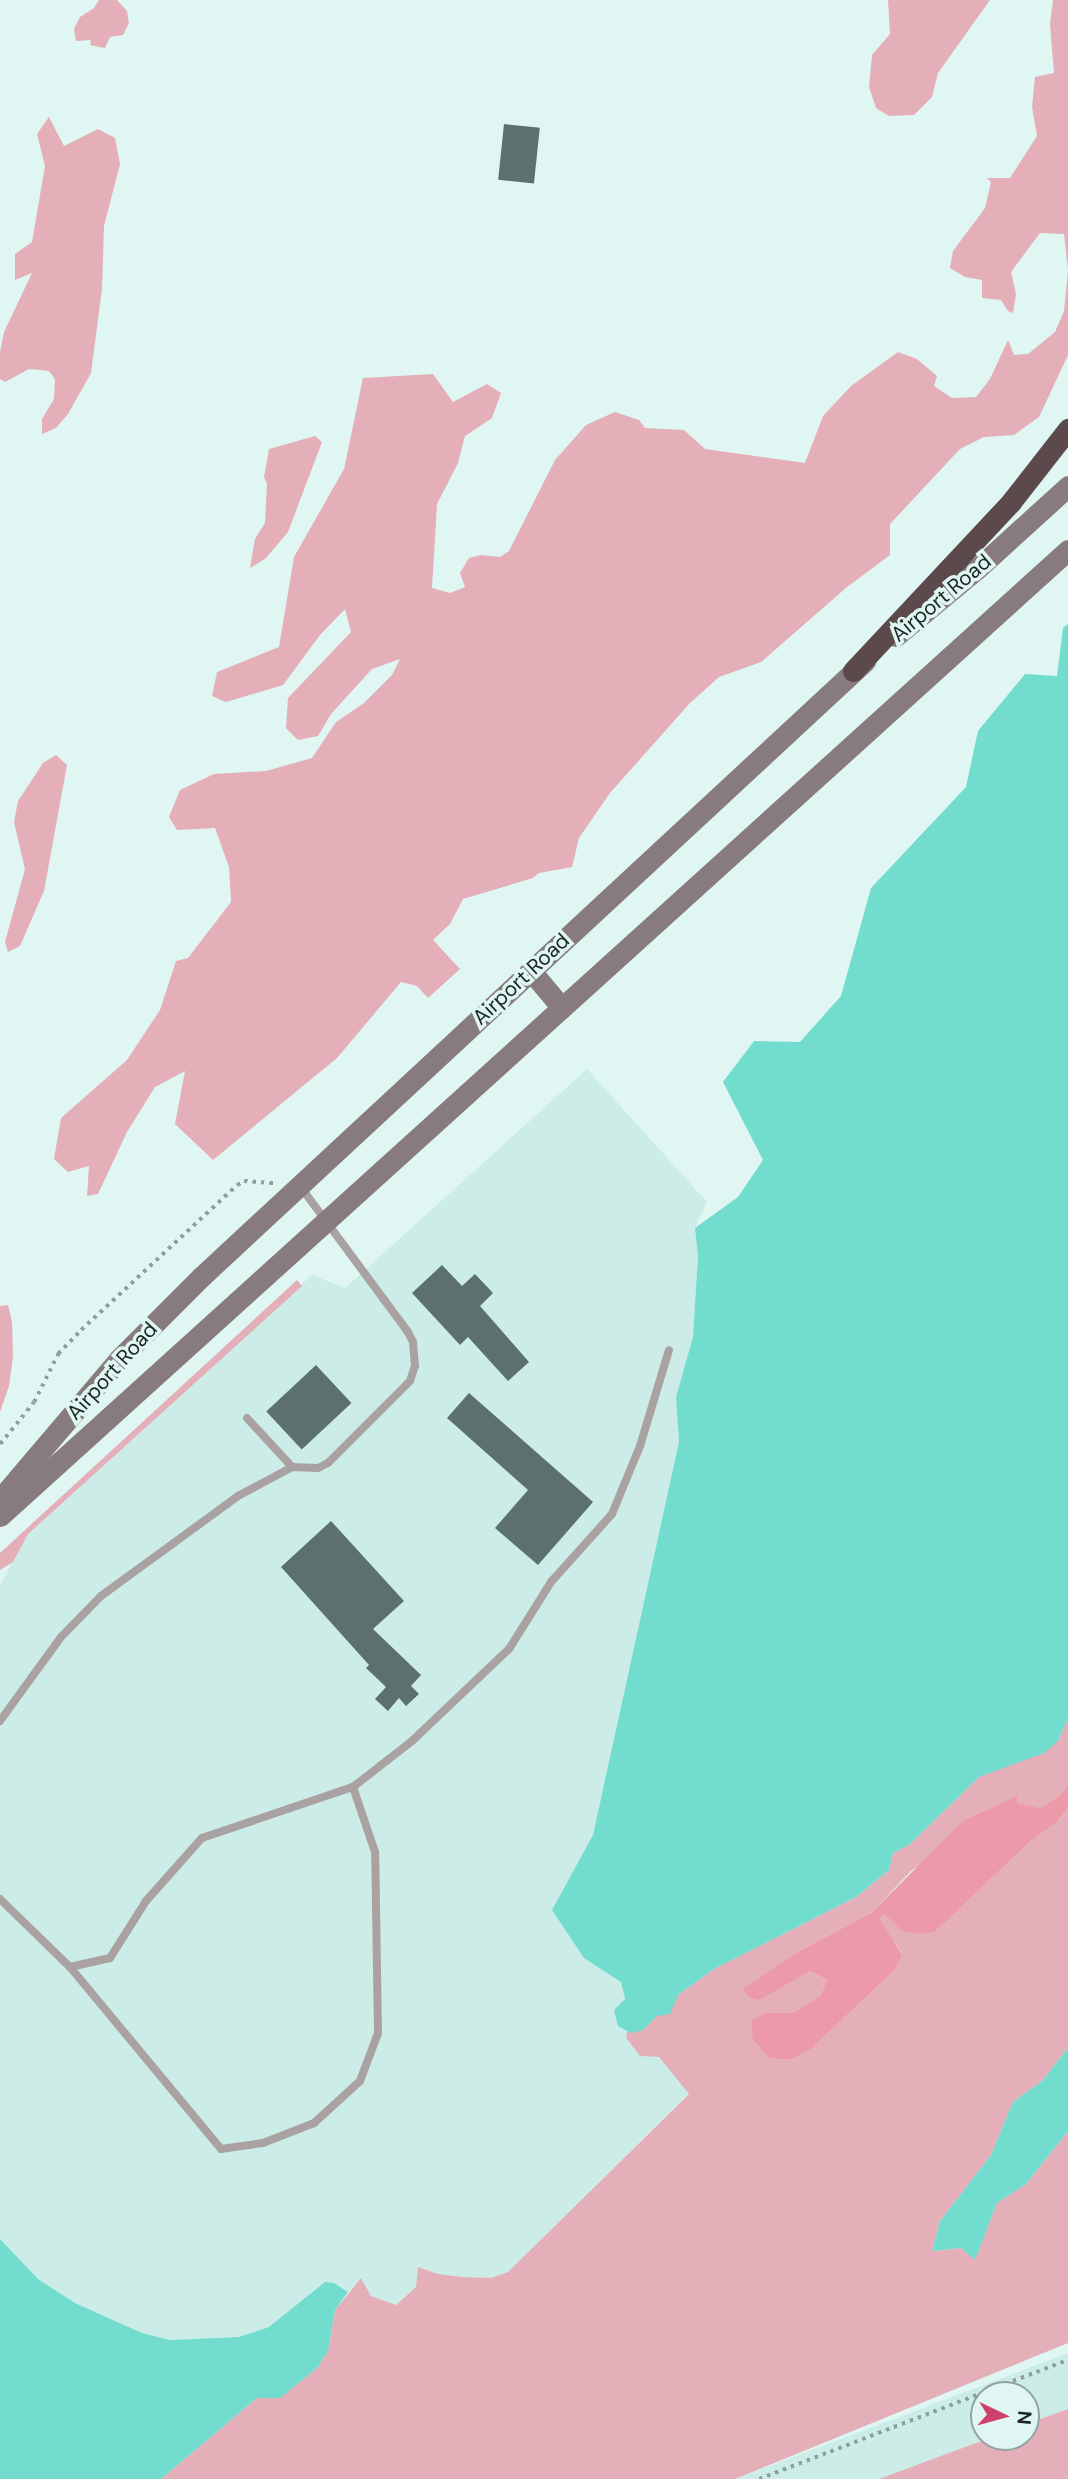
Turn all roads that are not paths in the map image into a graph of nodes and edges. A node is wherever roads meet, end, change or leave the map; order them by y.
1 (1068, 429) edge
2 (1068, 486) edge
3 (1068, 550) edge
4 (853, 671) junction
5 (531, 971) junction
6 (562, 1008) junction
7 (299, 1185) junction
8 (327, 1220) junction
9 (668, 1350) dead end
10 (247, 1418) dead end
11 (292, 1467) junction
12 (0, 1499) edge
13 (0, 1516) edge
14 (0, 1721) edge
15 (353, 1787) junction
16 (0, 1899) edge
17 (70, 1967) junction

1 - 4 highway
2 - 4 main road, Airport Road
3 - 6 main road, Airport Road
4 - 5 main road, Airport Road
5 - 6 main road
5 - 7 main road, Airport Road
6 - 8 main road, Airport Road
7 - 8 lane
7 - 12 main road, Airport Road
8 - 11 lane
8 - 13 main road, Airport Road
9 - 15 lane
10 - 11 lane
11 - 14 lane
15 - 17 lane
15 - 17 lane
16 - 17 lane

